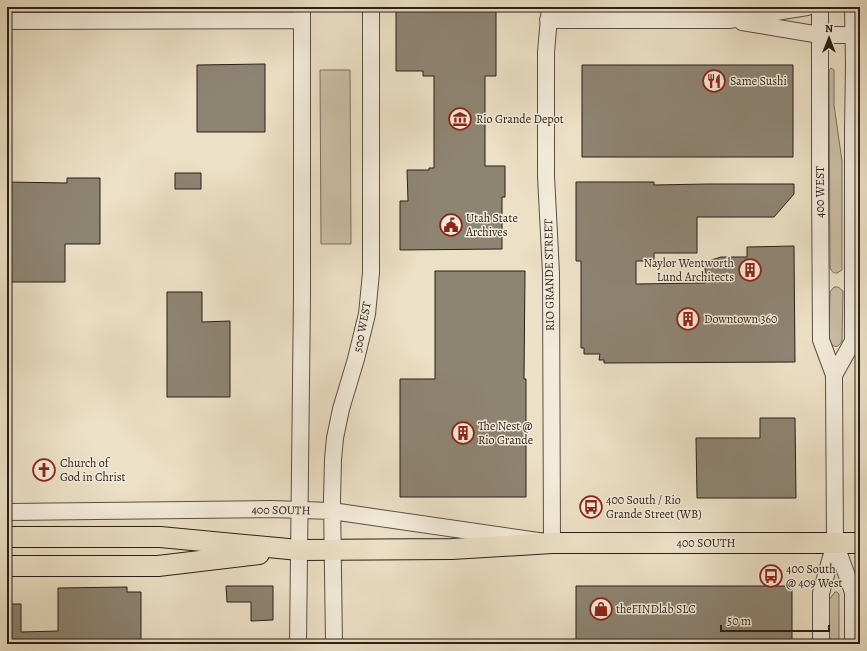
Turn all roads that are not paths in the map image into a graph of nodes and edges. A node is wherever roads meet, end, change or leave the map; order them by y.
1 (371, 7) edge
2 (807, 7) edge
3 (820, 7) edge
4 (854, 7) edge
5 (302, 13) edge
6 (549, 13) edge
7 (729, 20) junction
8 (7, 21) edge
9 (820, 35) junction
10 (857, 35) edge
11 (834, 375) junction
12 (299, 510) junction
13 (332, 511) junction
14 (7, 512) edge
15 (7, 537) edge
16 (552, 543) junction
17 (835, 543) junction
18 (860, 543) edge
19 (299, 550) junction
20 (333, 550) junction
21 (7, 566) edge
22 (298, 644) edge
23 (334, 644) edge
24 (821, 644) edge
25 (853, 644) edge

1 - 13 street, 500 WEST
2 - 7 street
3 - 9 street, 400 WEST
4 - 10 street, 400 WEST
5 - 8 street
5 - 12 street
6 - 7 street
6 - 16 street, RIO GRANDE STREET
7 - 9 street
9 - 10 street
9 - 11 street, 400 WEST
10 - 11 street, 400 WEST
11 - 17 street, 400 WEST
12 - 13 street, 400 SOUTH
12 - 14 street, 400 SOUTH
12 - 19 street
13 - 16 street, 400 SOUTH
13 - 20 street, 500 WEST
15 - 19 main road, 400 SOUTH
16 - 17 main road, 400 SOUTH
16 - 20 main road, 400 SOUTH
17 - 18 main road, 400 SOUTH
17 - 24 street, 400 WEST
17 - 25 street, 400 WEST
19 - 20 main road, 400 SOUTH
19 - 21 main road, 400 SOUTH
19 - 22 street
20 - 23 street, 500 WEST

